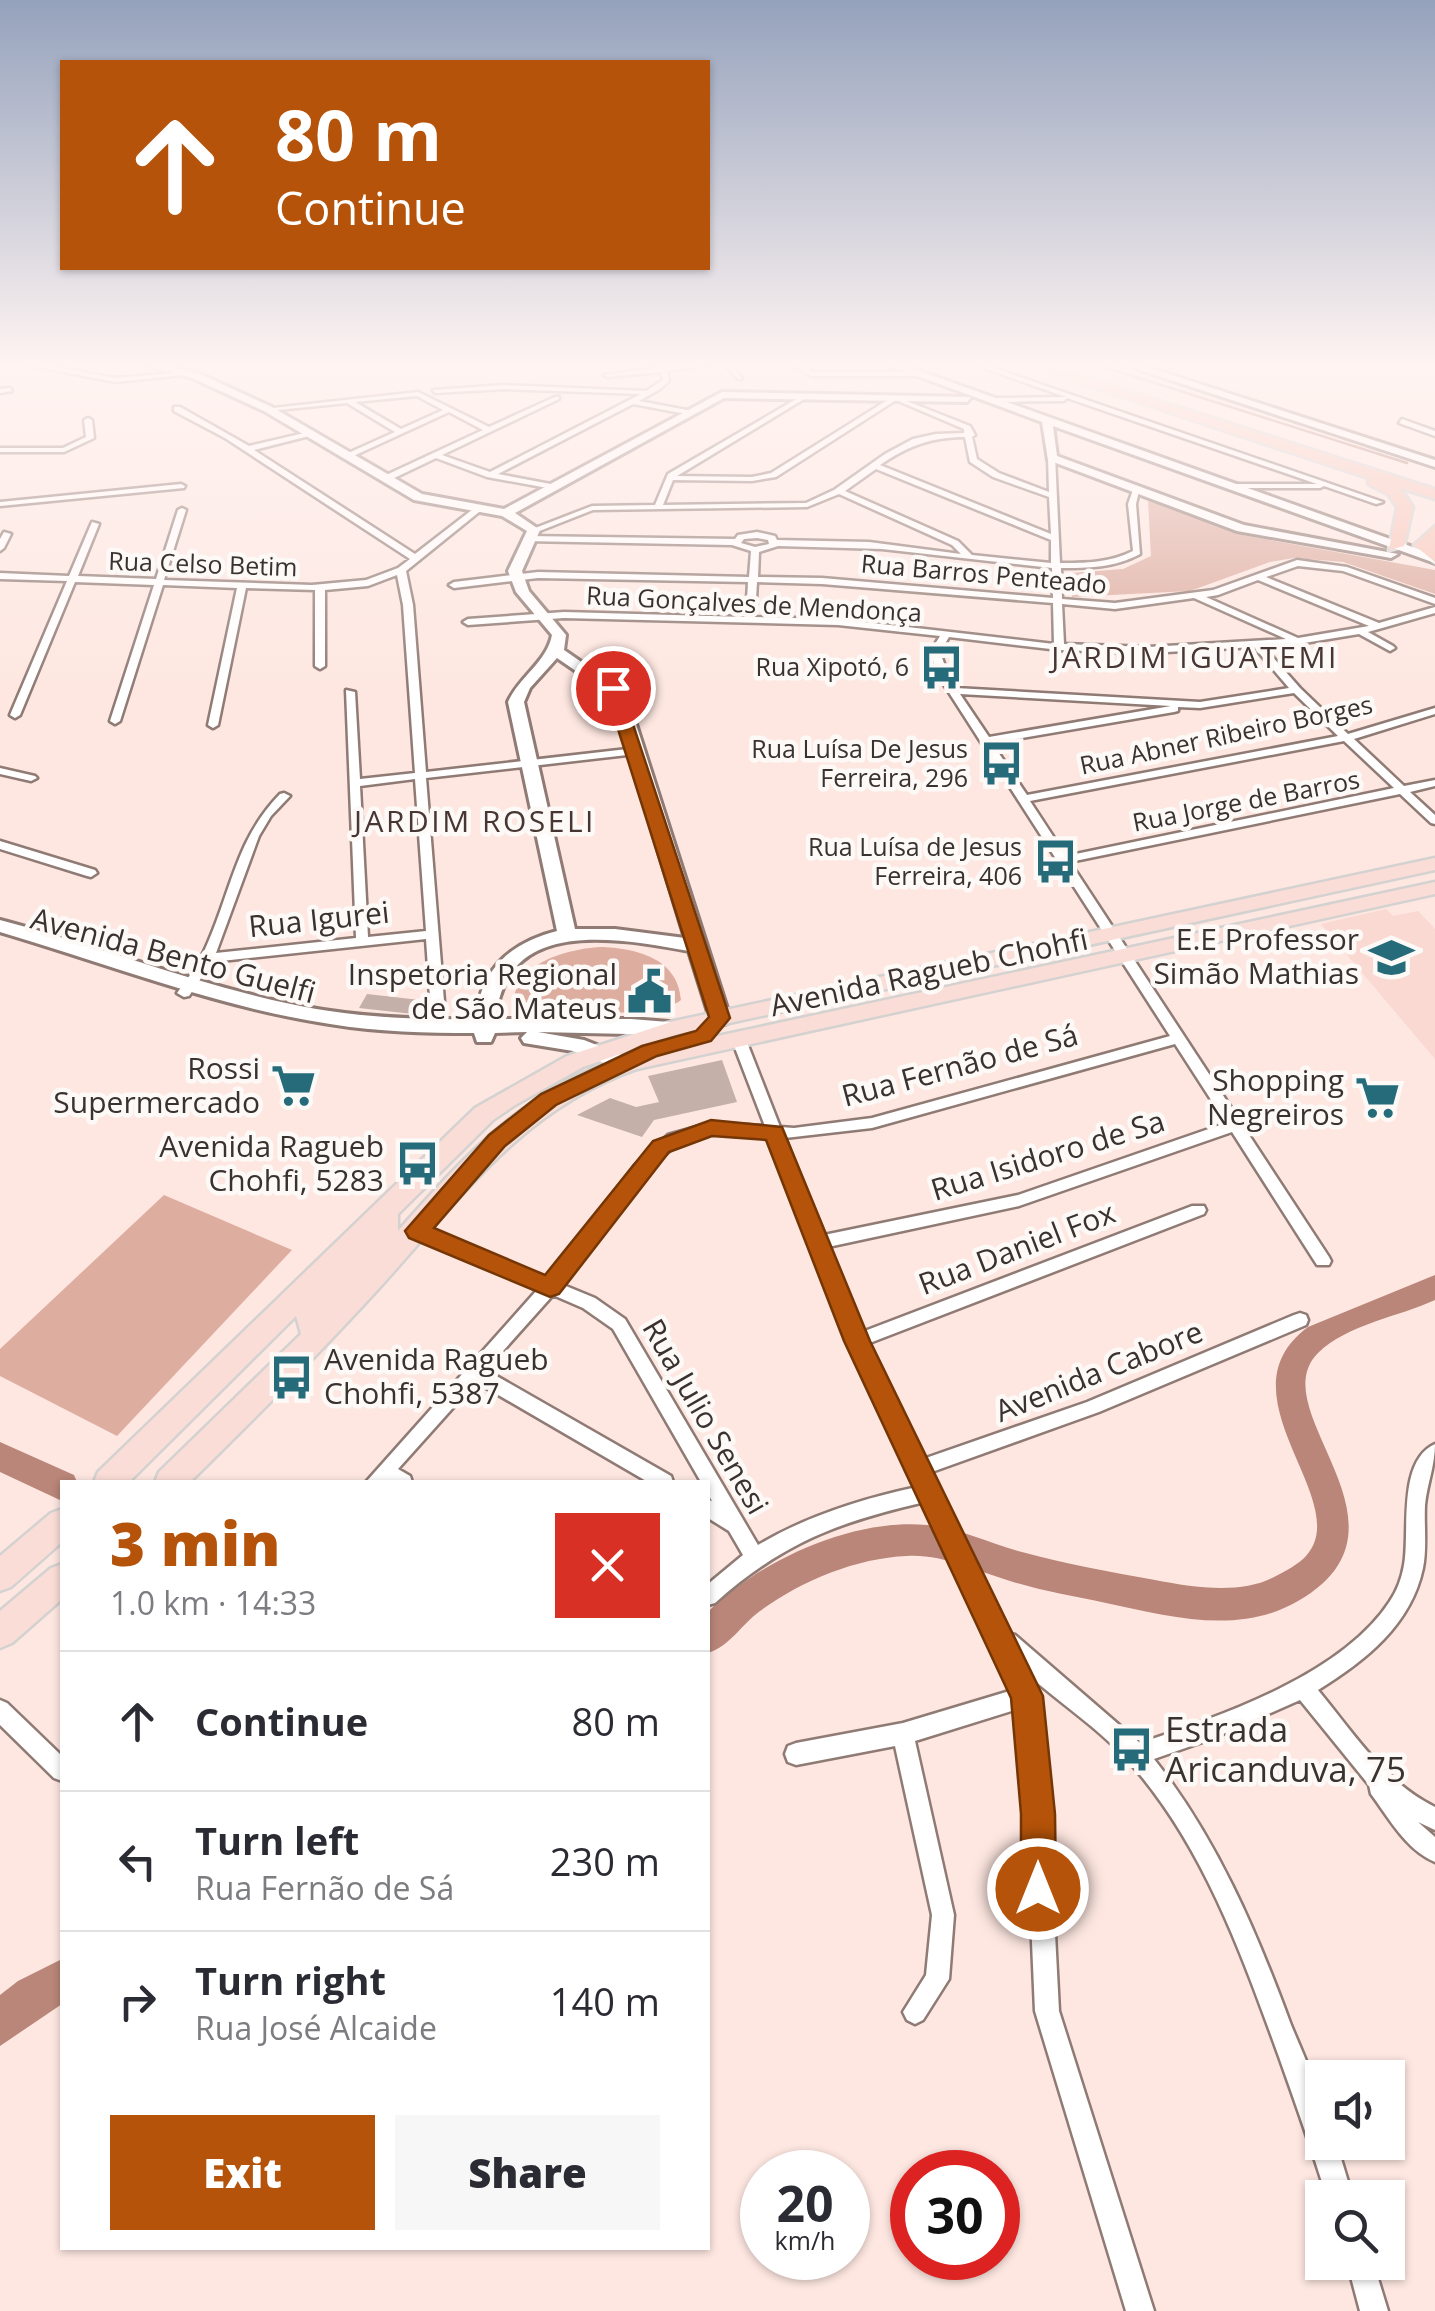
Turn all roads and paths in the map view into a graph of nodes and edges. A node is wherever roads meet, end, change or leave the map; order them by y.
1 (284, 473) edge
2 (378, 473) edge
3 (398, 473) edge
4 (484, 473) edge
5 (494, 473) edge
6 (579, 473) edge
7 (678, 473) edge
8 (776, 473) edge
9 (867, 473) edge
10 (893, 473) edge
11 (997, 473) edge
12 (1052, 473) edge
13 (1091, 473) edge
14 (1196, 473) edge
15 (1295, 473) edge
16 (1348, 473) edge
17 (1369, 473) edge
18 (1396, 473) edge
19 (490, 475) junction
20 (387, 478) junction
21 (669, 478) junction
22 (1435, 485) edge
23 (181, 486) dead end
24 (1234, 486) junction
25 (1333, 486) junction
26 (553, 487) junction
27 (1137, 490) junction
28 (840, 492) junction
29 (1435, 494) edge
30 (1053, 496) junction
31 (1379, 502) dead end
32 (0, 504) edge
33 (658, 507) junction
34 (480, 508) junction
35 (758, 508) junction
36 (182, 510) dead end
37 (506, 513) junction
38 (95, 524) dead end
39 (7, 534) dead end
40 (530, 534) junction
41 (757, 534) junction
42 (1430, 534) edge
43 (1052, 538) junction
44 (736, 542) junction
45 (774, 543) junction
46 (0, 548) edge
47 (755, 550) junction
48 (1401, 550) junction
49 (968, 555) junction
50 (415, 558) junction
51 (1435, 560) edge
52 (1054, 565) junction
53 (401, 570) junction
54 (0, 576) edge
55 (516, 577) junction
56 (1257, 577) junction
57 (70, 580) junction
58 (754, 580) junction
59 (156, 582) junction
60 (454, 584) dead end
61 (242, 586) junction
62 (320, 588) junction
63 (1198, 598) junction
64 (1435, 601) edge
65 (1055, 604) junction
66 (1435, 610) edge
67 (1420, 615) junction
68 (546, 616) junction
69 (750, 620) junction
70 (1435, 620) edge
71 (468, 622) dead end
72 (1378, 626) junction
73 (1360, 630) junction
74 (946, 634) junction
75 (1298, 641) junction
76 (1258, 646) junction
77 (1059, 647) junction
78 (1390, 648) dead end
79 (556, 651) junction
80 (578, 664) junction
81 (320, 666) dead end
82 (542, 668) junction
83 (1296, 690) junction
84 (953, 691) junction
85 (350, 692) dead end
86 (1200, 705) junction
87 (1435, 711) edge
88 (14, 714) dead end
89 (115, 721) dead end
90 (213, 725) dead end
91 (1348, 737) junction
92 (986, 741) junction
93 (636, 751) junction
94 (528, 763) junction
95 (0, 771) edge
96 (419, 775) junction
97 (31, 778) dead end
98 (355, 782) junction
99 (1435, 782) edge
100 (1406, 792) junction
101 (284, 796) dead end
102 (1025, 799) junction
103 (1435, 821) edge
104 (0, 845) edge
105 (1065, 860) junction
106 (1435, 864) edge
107 (91, 873) dead end
108 (1435, 888) edge
109 (0, 926) edge
110 (1112, 933) junction
111 (434, 934) junction
112 (567, 934) junction
113 (0, 939) edge
114 (362, 940) junction
115 (696, 946) junction
116 (1128, 956) junction
117 (209, 958) junction
118 (189, 988) junction
119 (720, 1018) junction
120 (440, 1026) junction
121 (489, 1026) junction
122 (674, 1028) junction
123 (1178, 1038) junction
124 (739, 1040) junction
125 (592, 1050) junction
126 (629, 1063) junction
127 (1236, 1126) junction
128 (774, 1132) junction
129 (385, 1210) junction
130 (1198, 1210) dead end
131 (417, 1231) junction
132 (816, 1243) junction
133 (1323, 1261) dead end
134 (550, 1288) junction
135 (1300, 1320) dead end
136 (316, 1338) junction
137 (857, 1341) junction
138 (476, 1372) junction
139 (1435, 1452) edge
140 (915, 1470) junction
141 (380, 1477) edge
142 (112, 1480) edge
143 (172, 1480) edge
144 (661, 1480) edge
145 (709, 1480) edge
146 (710, 1481) edge
147 (927, 1494) junction
148 (710, 1509) edge
149 (735, 1524) junction
150 (55, 1530) edge
151 (754, 1555) junction
152 (4, 1569) edge
153 (60, 1581) edge
154 (710, 1594) edge
155 (0, 1632) edge
156 (999, 1632) junction
157 (1302, 1686) junction
158 (1027, 1696) junction
159 (0, 1710) edge
160 (903, 1734) junction
161 (796, 1754) dead end
162 (1138, 1754) junction
163 (1361, 1758) junction
164 (60, 1768) edge
165 (1435, 1819) edge
166 (1435, 1851) edge
167 (915, 2012) dead end
168 (1305, 2097) edge
169 (1365, 2280) edge
170 (1140, 2311) edge
171 (1374, 2311) edge

1 - 50 street
2 - 20 street
3 - 20 street
4 - 19 street
5 - 19 street
6 - 26 street
7 - 21 street
8 - 21 street
9 - 28 street
10 - 43 street
11 - 30 street
12 - 30 street
13 - 27 street
14 - 24 street
15 - 25 street
16 - 48 highway
17 - 29 highway
18 - 22 highway
19 - 26 street
20 - 34 street
21 - 33 street
23 - 32 street
24 - 25 street
24 - 48 street
25 - 31 street
26 - 37 street
27 - 48 street
27 - 52 street
28 - 35 street
28 - 49 street
30 - 43 street
33 - 35 street
33 - 40 street
34 - 37 street
34 - 50 street
35 - 41 street
36 - 59 street
37 - 40 street
38 - 57 street
39 - 46 street
40 - 44 street
40 - 55 street
41 - 44 street
41 - 45 street
42 - 48 highway
42 - 51 highway
43 - 52 street
44 - 47 street
45 - 47 street
45 - 49 street
47 - 58 street
48 - 51 street
49 - 52 street
50 - 53 street
52 - 65 street
53 - 62 street, Rua Celso Betim
53 - 96 street
54 - 57 street, Rua Celso Betim
55 - 58 street, Rua Barros Penteado
55 - 60 street, Rua Barros Penteado
55 - 68 street
56 - 63 street, Rua Barros Penteado
56 - 64 street, Rua Barros Penteado
56 - 72 street
57 - 59 street, Rua Celso Betim
57 - 88 street
58 - 65 street, Rua Barros Penteado
58 - 69 street
59 - 61 street, Rua Celso Betim
59 - 89 street
61 - 62 street, Rua Celso Betim
61 - 90 street
62 - 81 street
63 - 65 street, Rua Barros Penteado
63 - 75 street
65 - 77 street
66 - 67 street, Rua Gonçalves de Mendonça
67 - 70 street
67 - 72 street, Rua Gonçalves de Mendonça
68 - 69 street, Rua Gonçalves de Mendonça
68 - 71 street, Rua Gonçalves de Mendonça
68 - 79 street
69 - 74 street, Rua Gonçalves de Mendonça
72 - 73 street, Rua Gonçalves de Mendonça
73 - 75 street, Rua Gonçalves de Mendonça
73 - 78 street
74 - 77 street, Rua Gonçalves de Mendonça
74 - 84 street
75 - 76 street, Rua Gonçalves de Mendonça
76 - 77 street, Rua Gonçalves de Mendonça
76 - 83 street
79 - 80 street
79 - 82 street
80 - 82 street
80 - 93 street
82 - 94 street
83 - 86 street
83 - 91 street
84 - 86 street
84 - 92 street
85 - 98 street
86 - 92 street
87 - 91 street, Rua Abner Ribeiro Borges
91 - 100 street
91 - 102 street, Rua Abner Ribeiro Borges
92 - 102 street
93 - 94 street
93 - 115 street
94 - 96 street
94 - 112 street
95 - 97 street
96 - 98 street
96 - 111 street
98 - 114 street
99 - 100 street, Rua Jorge de Barros
100 - 103 street
100 - 105 street, Rua Jorge de Barros
101 - 117 street
102 - 105 street
104 - 107 street
105 - 110 street
106 - 110 main road, Avenida Ragueb Chohfi
108 - 116 main road, Avenida Ragueb Chohfi
109 - 118 street, Avenida Bento Guelfi
110 - 116 street
110 - 119 main road, Avenida Ragueb Chohfi
111 - 114 street, Rua Igurei
111 - 120 street
112 - 115 street
112 - 121 street
113 - 118 street, Avenida Bento Guelfi
114 - 117 street, Rua Igurei
115 - 119 street
116 - 123 street
116 - 124 main road, Avenida Ragueb Chohfi
117 - 118 street
118 - 120 street, Avenida Bento Guelfi
118 - 121 street, Avenida Bento Guelfi
119 - 122 main road, Avenida Ragueb Chohfi
119 - 126 main road
120 - 121 street, Avenida Bento Guelfi
121 - 122 street, Avenida Bento Guelfi
121 - 125 street, Avenida Bento Guelfi
122 - 125 main road, Avenida Ragueb Chohfi
123 - 127 street
123 - 128 street, Rua Fernão de Sá
124 - 126 main road, Avenida Ragueb Chohfi
124 - 128 street
125 - 126 street, Avenida Bento Guelfi
125 - 129 main road, Avenida Ragueb Chohfi
126 - 131 main road, Avenida Ragueb Chohfi
127 - 132 street, Rua Isidoro de Sa
127 - 133 street
128 - 132 street
128 - 134 street, Rua Fernão de Sá
129 - 136 main road
129 - 142 main road, Avenida Ragueb Chohfi
130 - 137 street, Rua Daniel Fox
131 - 134 street, Rua Julio Senesi
131 - 136 main road, Avenida Ragueb Chohfi
132 - 137 street
134 - 138 street, Rua Fernão de Sá
134 - 145 street, Rua Julio Senesi
135 - 140 street, Avenida Cabore
136 - 143 main road, Avenida Ragueb Chohfi
137 - 140 street
138 - 141 street, Rua Fernão de Sá
138 - 144 street
139 - 157 street
140 - 147 street
146 - 149 street, Rua Julio Senesi
147 - 151 street
147 - 156 street
148 - 149 street
149 - 151 street, Rua Julio Senesi
150 - 152 main road
151 - 154 street
153 - 155 main road
156 - 158 street
156 - 162 street
157 - 162 street
157 - 163 street
158 - 160 street
158 - 170 street
159 - 164 street
160 - 161 street
160 - 167 street
162 - 168 street
163 - 165 street
163 - 166 street
169 - 171 street

